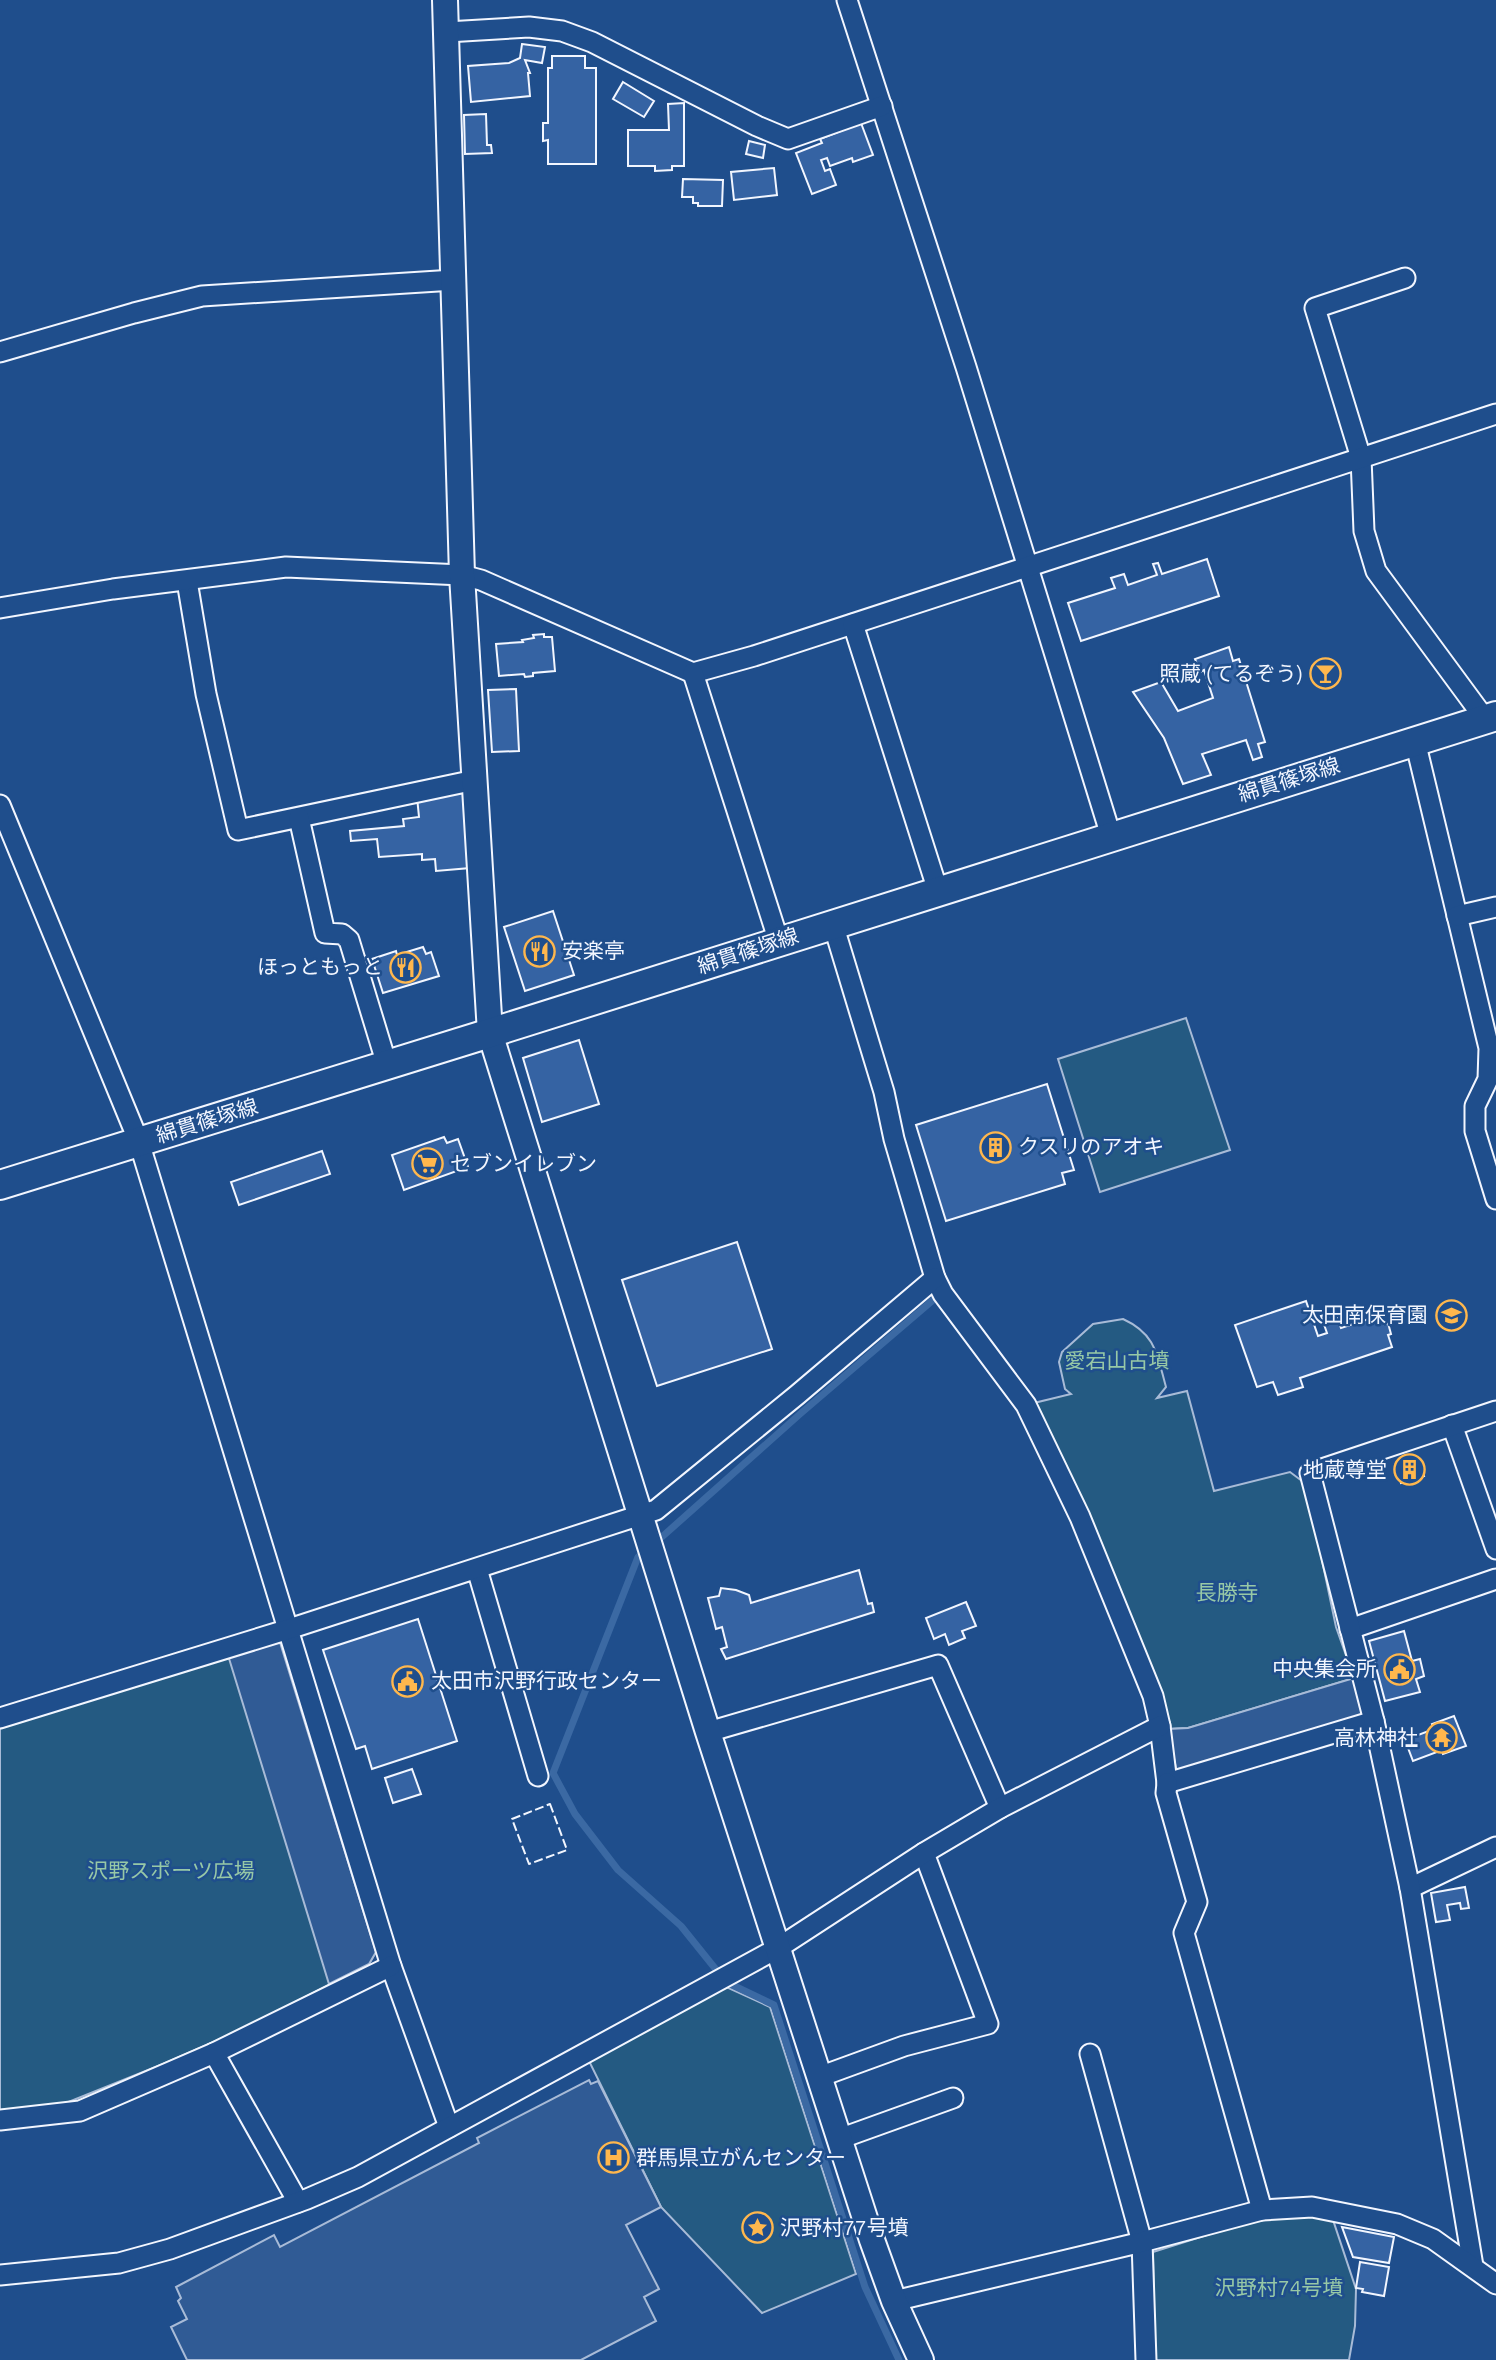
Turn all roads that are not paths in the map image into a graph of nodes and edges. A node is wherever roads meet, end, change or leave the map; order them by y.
1 (445, 0) edge
2 (847, 0) edge
3 (447, 32) junction
4 (882, 106) junction
5 (1405, 278) dead end
6 (454, 281) junction
7 (0, 352) edge
8 (1496, 414) edge
9 (1361, 458) junction
10 (1027, 566) junction
11 (462, 575) junction
12 (187, 581) junction
13 (0, 608) edge
14 (853, 624) junction
15 (694, 673) junction
16 (1491, 717) edge
17 (1416, 741) junction
18 (475, 780) junction
19 (0, 805) edge
20 (299, 818) junction
21 (1111, 835) junction
22 (938, 891) junction
23 (1496, 907) edge
24 (1457, 916) junction
25 (833, 924) junction
26 (779, 942) junction
27 (490, 1033) junction
28 (387, 1065) junction
29 (1492, 1078) edge
30 (139, 1142) junction
31 (0, 1185) edge
32 (1496, 1199) edge
33 (935, 1278) junction
34 (1496, 1411) edge
35 (1451, 1424) junction
36 (641, 1517) junction
37 (1496, 1549) edge
38 (477, 1569) junction
39 (1496, 1579) edge
40 (289, 1629) junction
41 (1350, 1629) junction
42 (0, 1718) edge
43 (1374, 1721) junction
44 (1160, 1726) junction
45 (708, 1732) junction
46 (538, 1776) dead end
47 (1167, 1783) junction
48 (1000, 1808) junction
49 (1496, 1847) edge
50 (924, 1853) junction
51 (1410, 1888) junction
52 (778, 1948) junction
53 (391, 1966) junction
54 (214, 2053) junction
55 (1090, 2054) dead end
56 (819, 2077) junction
57 (953, 2098) dead end
58 (0, 2120) edge
59 (449, 2127) junction
60 (839, 2139) junction
61 (298, 2202) junction
62 (1262, 2210) junction
63 (1142, 2242) junction
64 (1473, 2266) junction
65 (0, 2276) edge
66 (1496, 2284) edge
67 (894, 2301) junction
68 (922, 2360) edge
69 (1146, 2360) edge

1 - 3 street
2 - 4 street
3 - 4 street
3 - 6 street
4 - 10 street
5 - 9 street
6 - 7 street
6 - 11 street
8 - 9 street
9 - 10 street
9 - 16 street
10 - 14 street
10 - 21 street
11 - 12 street
11 - 15 street
11 - 18 street
12 - 13 street
12 - 20 street
14 - 15 street
14 - 22 street
15 - 26 street
16 - 17 main road, 綿貫篠塚線
17 - 21 main road, 綿貫篠塚線
17 - 24 street
18 - 20 street
18 - 27 street
19 - 30 street
20 - 28 street
21 - 22 main road, 綿貫篠塚線
22 - 25 main road, 綿貫篠塚線
23 - 24 street
24 - 29 street
25 - 26 main road, 綿貫篠塚線
25 - 33 street
26 - 27 main road, 綿貫篠塚線
27 - 28 main road, 綿貫篠塚線
27 - 36 street
28 - 30 main road, 綿貫篠塚線
29 - 32 street
30 - 31 main road, 綿貫篠塚線
30 - 40 street
33 - 36 street
33 - 44 street
34 - 35 street
35 - 37 street
35 - 41 street
36 - 38 street
36 - 45 street
38 - 40 street
38 - 46 street
39 - 41 street
40 - 42 street
40 - 53 street
41 - 43 street
43 - 47 street
43 - 51 street
44 - 47 street
44 - 48 street
45 - 48 street
45 - 52 street
47 - 62 street
48 - 50 street
49 - 51 street
50 - 52 street
50 - 56 street
51 - 64 street
52 - 56 street
52 - 59 street
53 - 54 street
53 - 59 street
54 - 58 street
54 - 61 street
55 - 63 street
56 - 60 street
57 - 60 street
59 - 61 street
60 - 67 street
61 - 65 street
62 - 63 street
62 - 64 street
63 - 67 street
63 - 69 street
64 - 66 street
67 - 68 street

